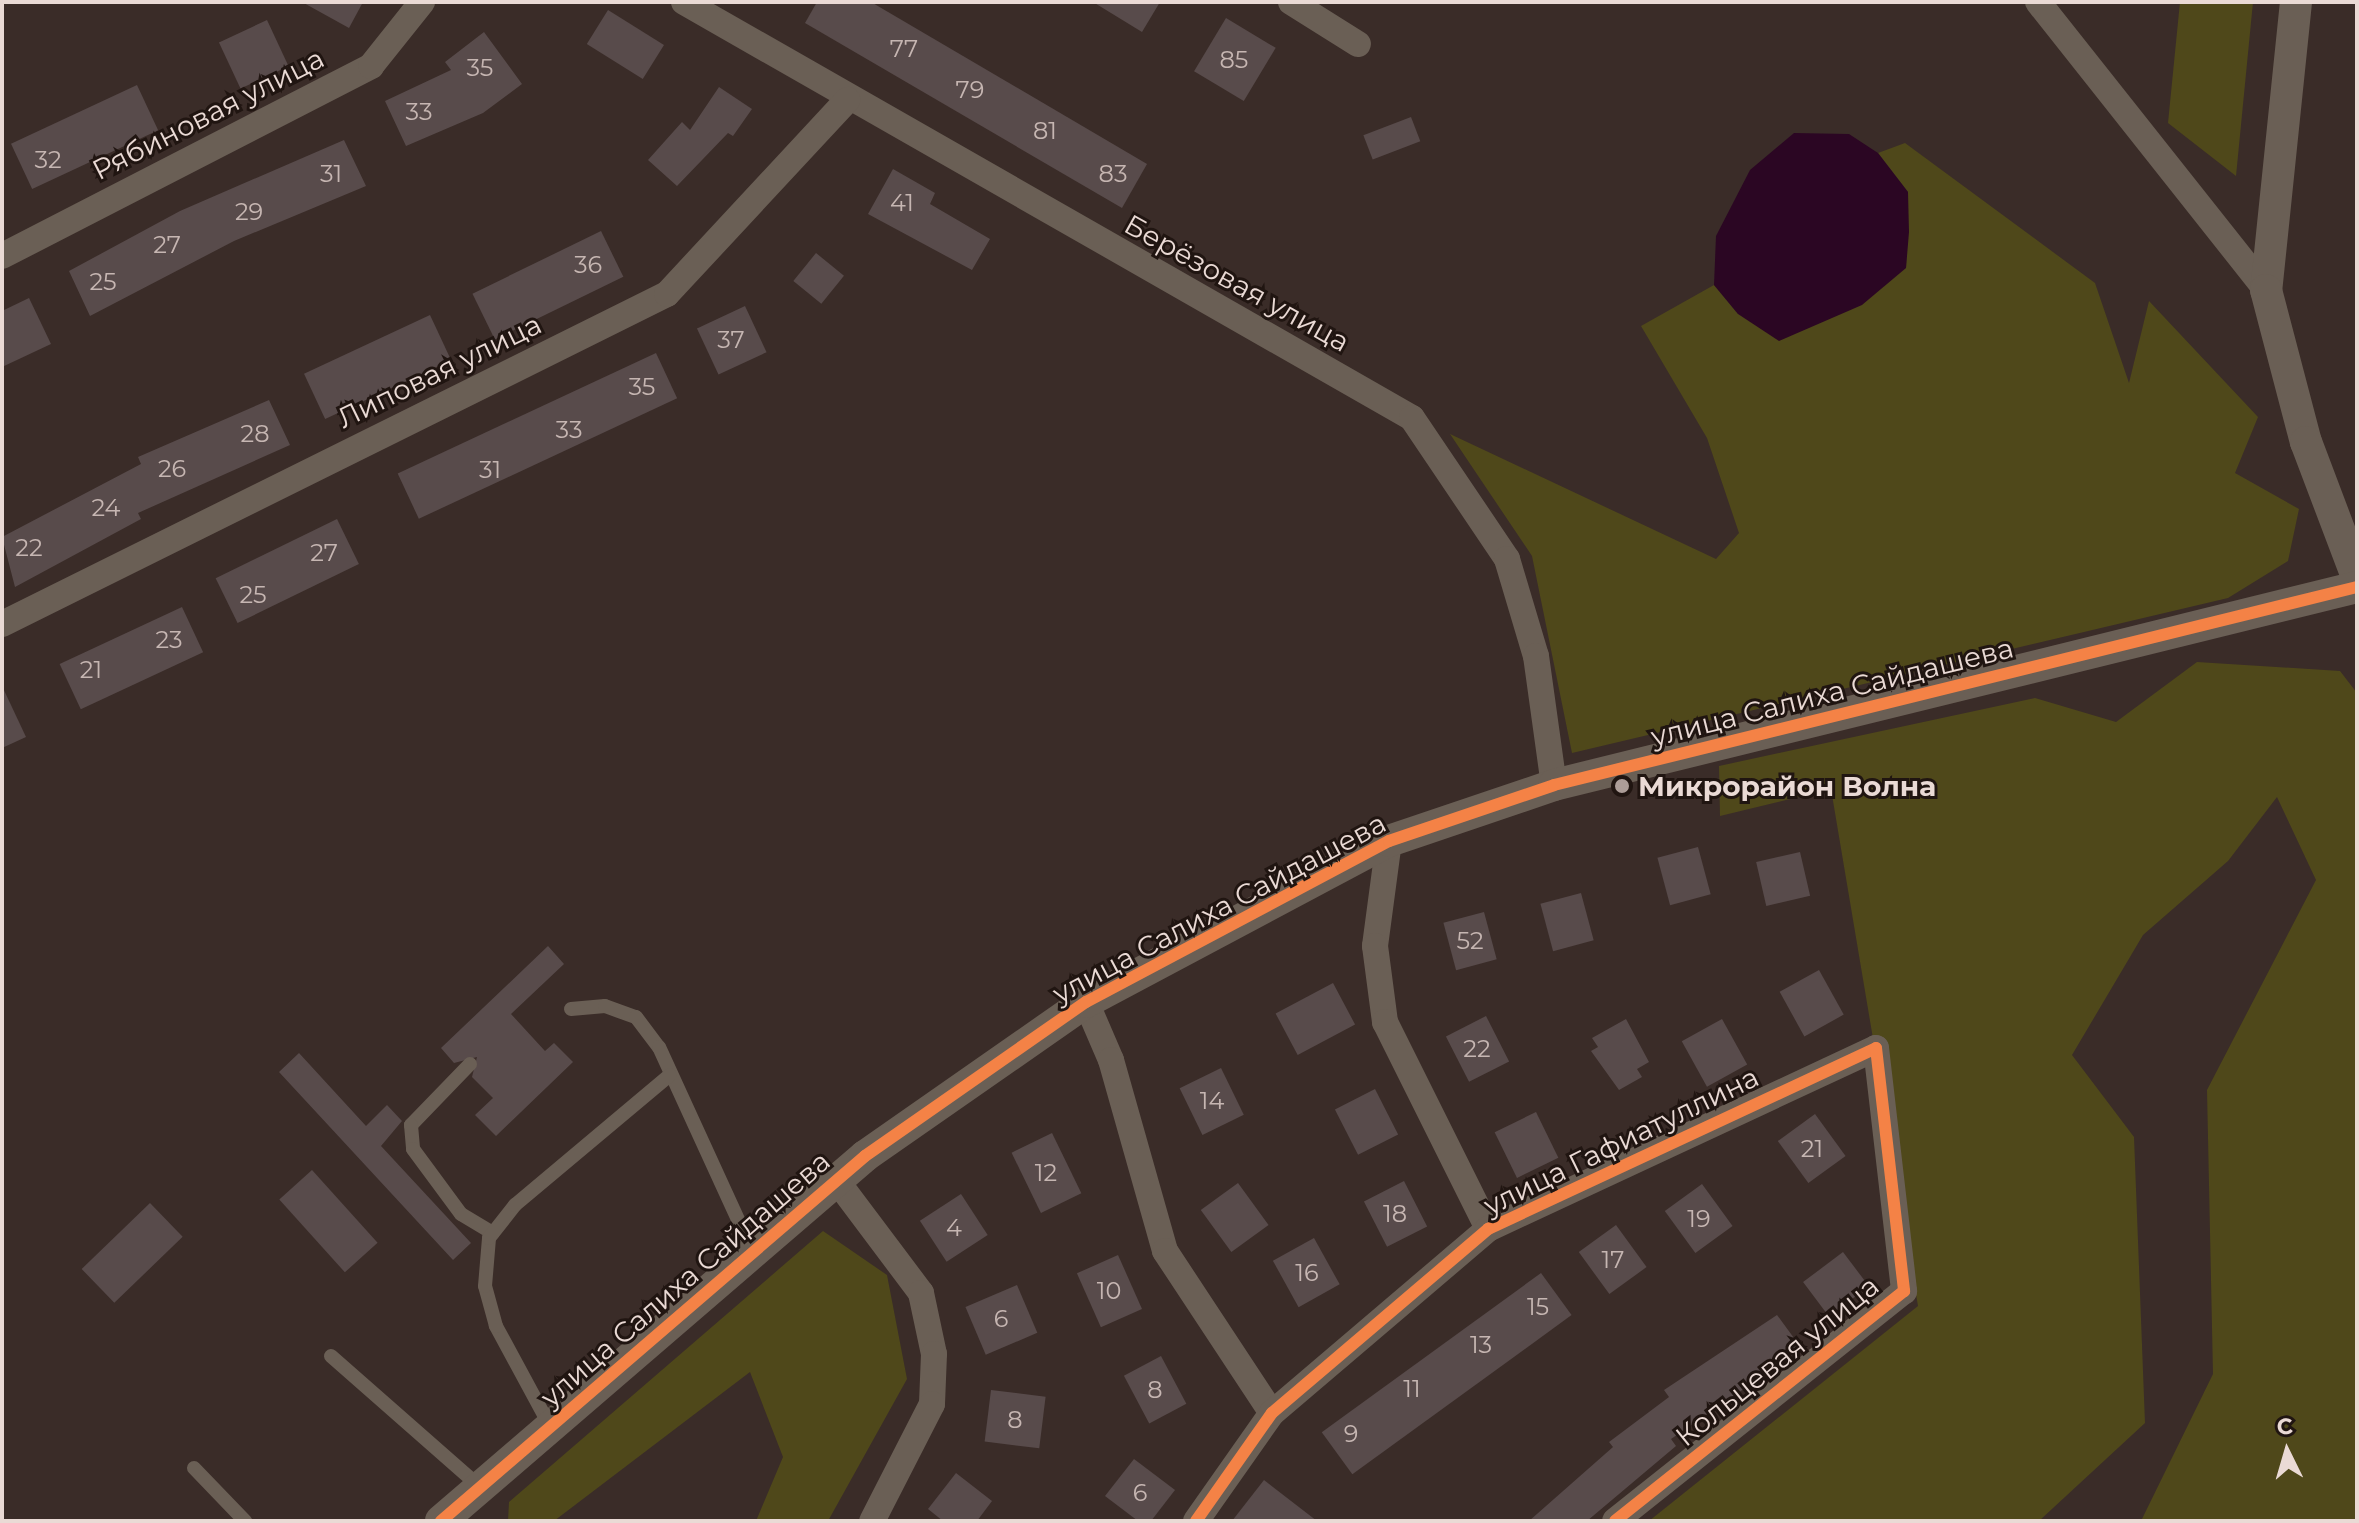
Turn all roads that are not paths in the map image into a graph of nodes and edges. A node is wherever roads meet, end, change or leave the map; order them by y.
1 (422, 2) edge
2 (684, 2) edge
3 (1291, 2) edge
4 (2038, 2) edge
5 (2296, 2) edge
6 (1358, 44) dead end
7 (847, 100) junction
8 (2, 256) edge
9 (2266, 290) junction
10 (2357, 577) edge
11 (2357, 587) edge
12 (2, 624) edge
13 (1554, 785) junction
14 (1389, 841) junction
15 (1086, 1002) junction
16 (571, 1009) dead end
17 (1847, 1060) joint
18 (470, 1064) dead end
19 (670, 1075) junction
20 (837, 1181) junction
21 (1488, 1229) junction
22 (493, 1233) junction
23 (753, 1253) junction
24 (331, 1356) dead end
25 (1272, 1413) junction
26 (551, 1427) junction
27 (194, 1468) dead end
28 (481, 1487) junction
29 (245, 1521) edge
30 (441, 1521) edge
31 (872, 1521) edge
32 (1196, 1521) edge
33 (1615, 1521) edge

1 - 8 street, Рябиновая улица
2 - 7 street, Берёзовая улица
3 - 6 street
4 - 9 street
5 - 9 street
7 - 12 street, Липовая улица
7 - 13 street, Берёзовая улица
9 - 10 street
11 - 13 street, улица Салиха Сайдашева
13 - 14 street, улица Салиха Сайдашева
14 - 15 street, улица Салиха Сайдашева
14 - 21 street
15 - 20 street, улица Салиха Сайдашева
15 - 25 street
16 - 19 lane
17 - 21 street, улица Гафиатуллина
17 - 33 street, Кольцевая улица
18 - 22 lane
19 - 22 lane
19 - 23 lane
20 - 23 street, улица Салиха Сайдашева
20 - 31 street
21 - 25 street, улица Гафиатуллина
22 - 26 lane
23 - 26 street, улица Салиха Сайдашева
24 - 28 lane
25 - 32 street, улица Гафиатуллина
26 - 28 street, улица Салиха Сайдашева
27 - 29 lane
28 - 30 street, улица Салиха Сайдашева

